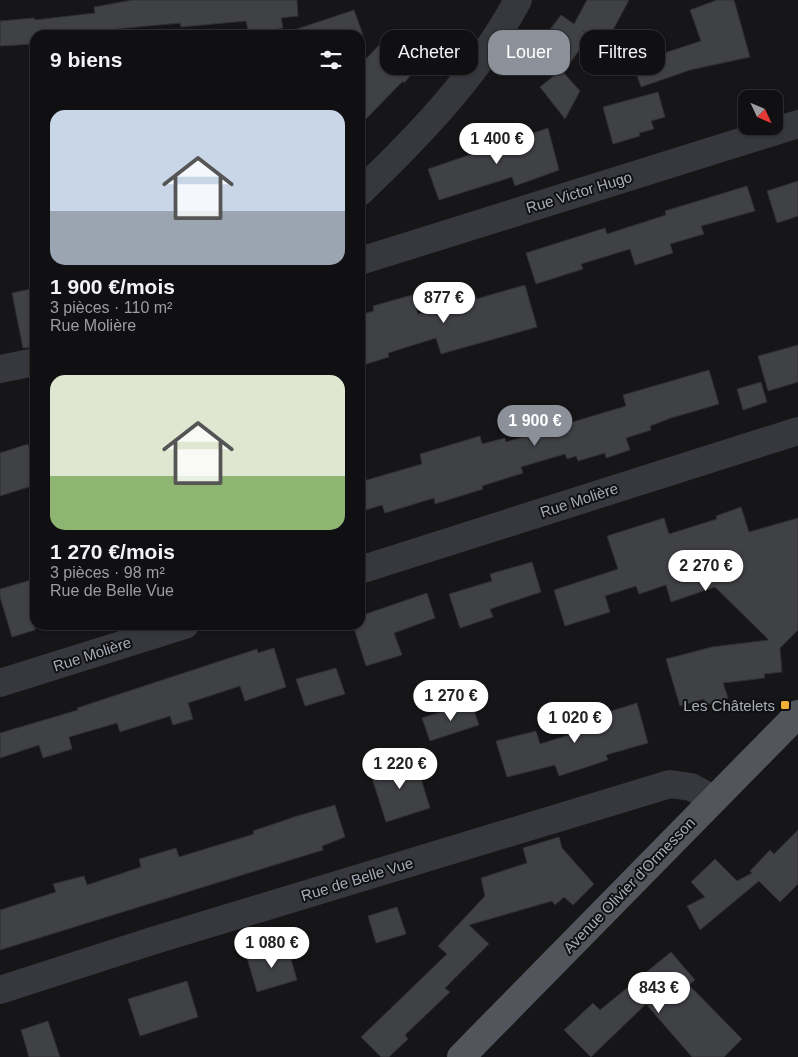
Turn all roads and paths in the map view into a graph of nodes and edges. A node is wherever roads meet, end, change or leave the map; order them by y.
1 (518, 0) edge
2 (798, 124) edge
3 (365, 187) edge
4 (365, 259) edge
5 (30, 363) edge
6 (0, 369) edge
7 (798, 431) edge
8 (365, 568) edge
9 (169, 630) edge
10 (0, 683) edge
11 (798, 714) edge
12 (713, 799) junction
13 (0, 990) edge
14 (461, 1057) edge

1 - 3 street
2 - 4 street, Rue Victor Hugo
5 - 6 street
7 - 8 street, Rue Molière
9 - 10 street, Rue Molière
11 - 12 main road, Avenue Olivier d'Ormesson
12 - 13 street, Rue de Belle Vue
12 - 14 main road, Avenue Olivier d'Ormesson

